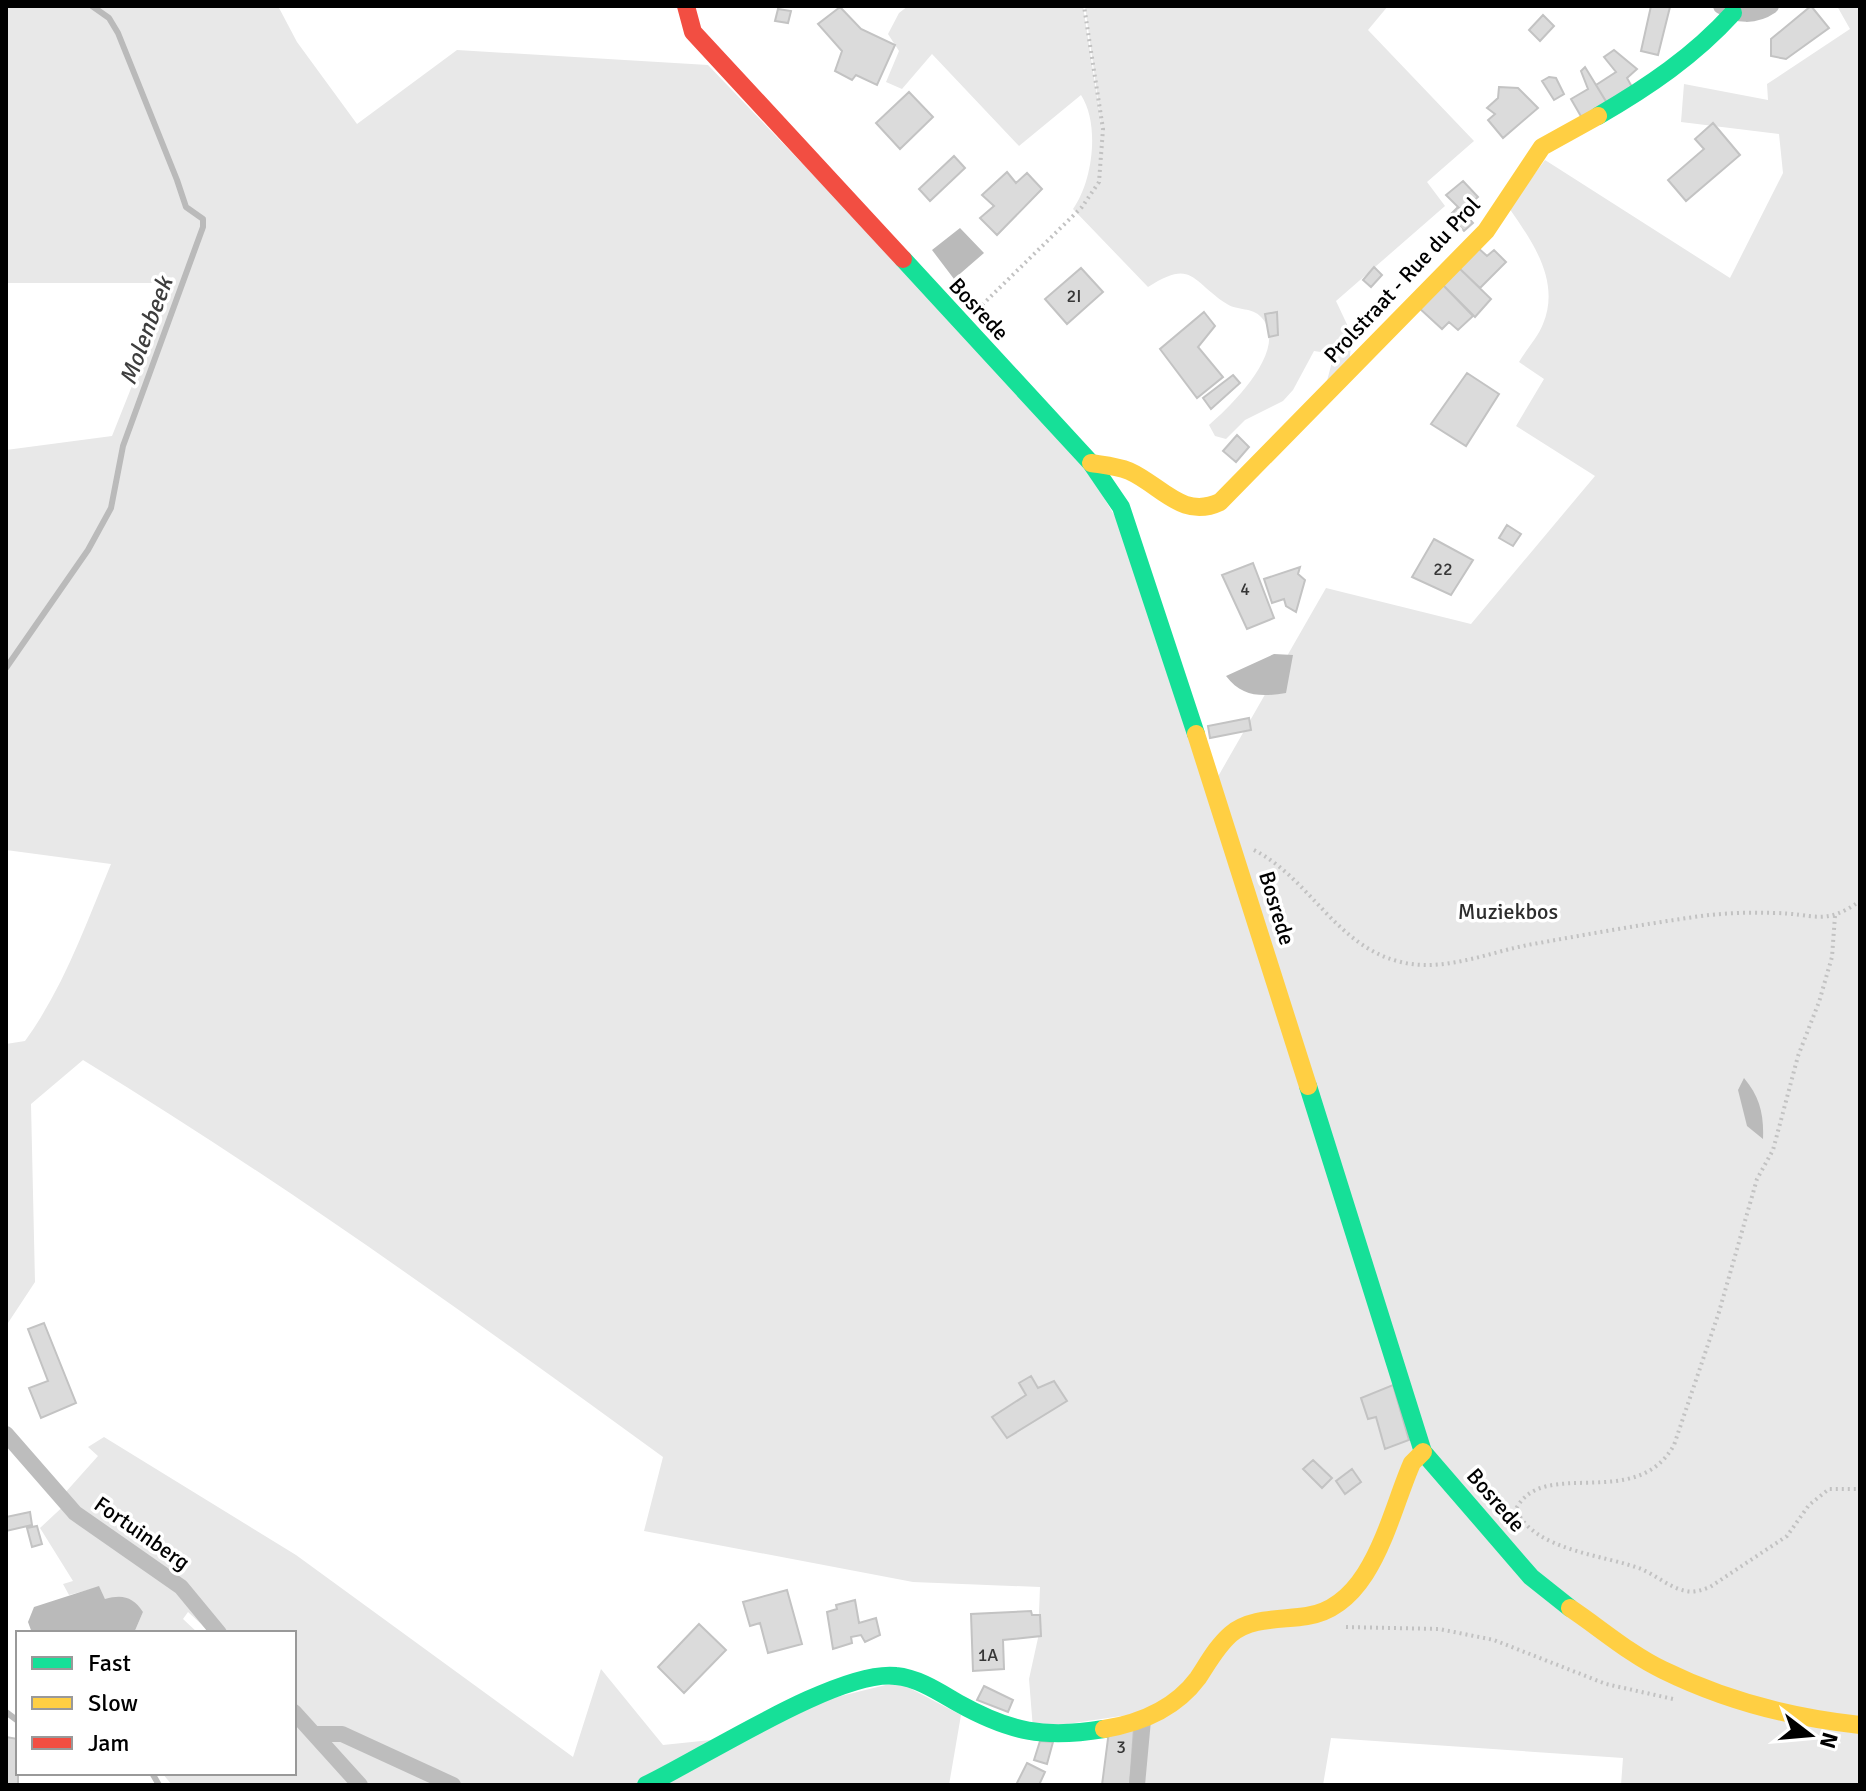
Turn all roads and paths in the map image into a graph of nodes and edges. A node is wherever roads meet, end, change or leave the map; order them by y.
1 (686, 6) edge
2 (1084, 6) edge
3 (1771, 6) edge
4 (1727, 10) edge
5 (960, 325) junction
6 (1091, 463) junction
7 (1233, 847) junction
8 (1860, 901) edge
9 (1835, 916) junction
10 (6, 1434) edge
11 (1423, 1452) junction
12 (1860, 1489) edge
13 (1339, 1627) dead end
14 (217, 1631) edge
15 (1679, 1699) dead end
16 (296, 1714) edge
17 (1143, 1720) junction
18 (1860, 1725) edge
19 (316, 1734) junction
20 (360, 1785) edge
21 (453, 1785) edge
22 (646, 1785) edge
23 (1137, 1785) edge

1 - 5 street, Bosrede
2 - 5 path
3 - 4 street, Prolstraat - Rue du Prol
4 - 6 street, Prolstraat - Rue du Prol
5 - 6 street, Bosrede
6 - 7 street, Bosrede
7 - 9 path
7 - 11 street, Bosrede
8 - 9 path
9 - 12 path
10 - 14 street, Fortuinberg
11 - 17 street
11 - 18 street, Bosrede
13 - 15 path
16 - 19 street
17 - 22 street
17 - 23 street
19 - 20 street
19 - 21 street

